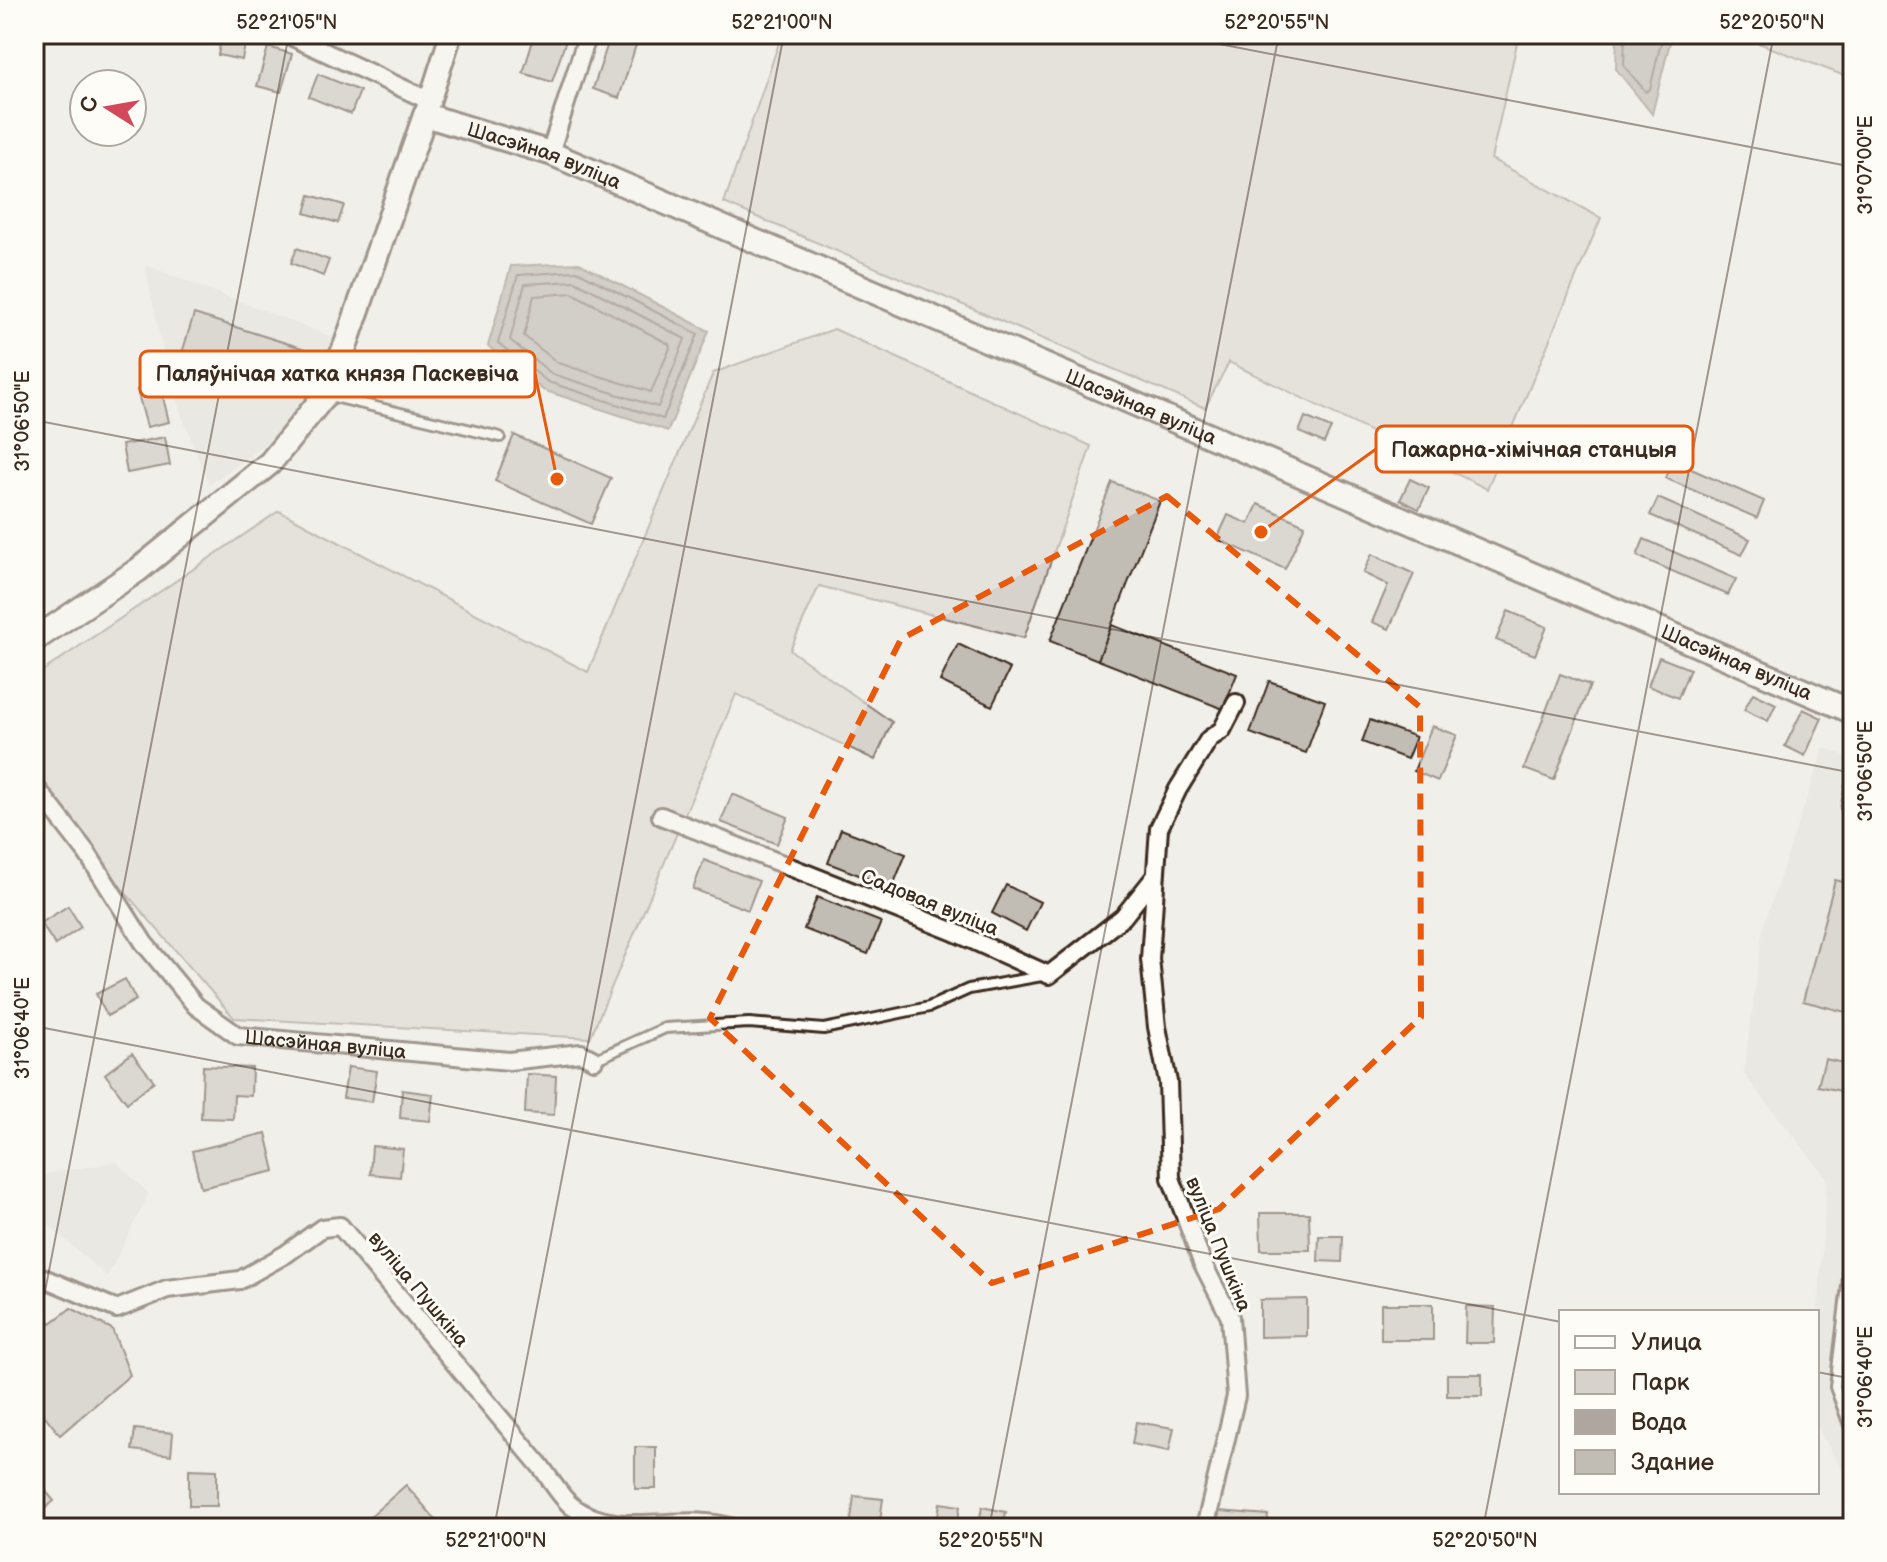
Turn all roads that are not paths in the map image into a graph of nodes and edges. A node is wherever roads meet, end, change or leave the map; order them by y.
1 (286, 34) edge
2 (451, 34) edge
3 (588, 34) edge
4 (428, 108) junction
5 (550, 153) junction
6 (325, 395) junction
7 (500, 437) dead end
8 (34, 640) edge
9 (1236, 703) dead end
10 (1853, 712) edge
11 (34, 785) edge
12 (661, 816) dead end
13 (1154, 878) junction
14 (1049, 975) junction
15 (594, 1060) joint
16 (1853, 1235) edge
17 (34, 1274) edge
18 (1853, 1428) edge
19 (733, 1528) edge
20 (1205, 1528) edge

1 - 4 street, Шасэйная вуліца
2 - 4 street
3 - 5 street
4 - 5 main road, Шасэйная вуліца
4 - 6 main road
5 - 10 main road, Шасэйная вуліца
6 - 7 lane
6 - 8 main road
9 - 13 street, вуліца Пушкіна
11 - 15 street, Шасэйная вуліца
12 - 14 street, Садовая вуліца
13 - 14 street
13 - 20 street, вуліца Пушкіна
14 - 15 lane
16 - 18 lane
17 - 19 street, вуліца Пушкіна

